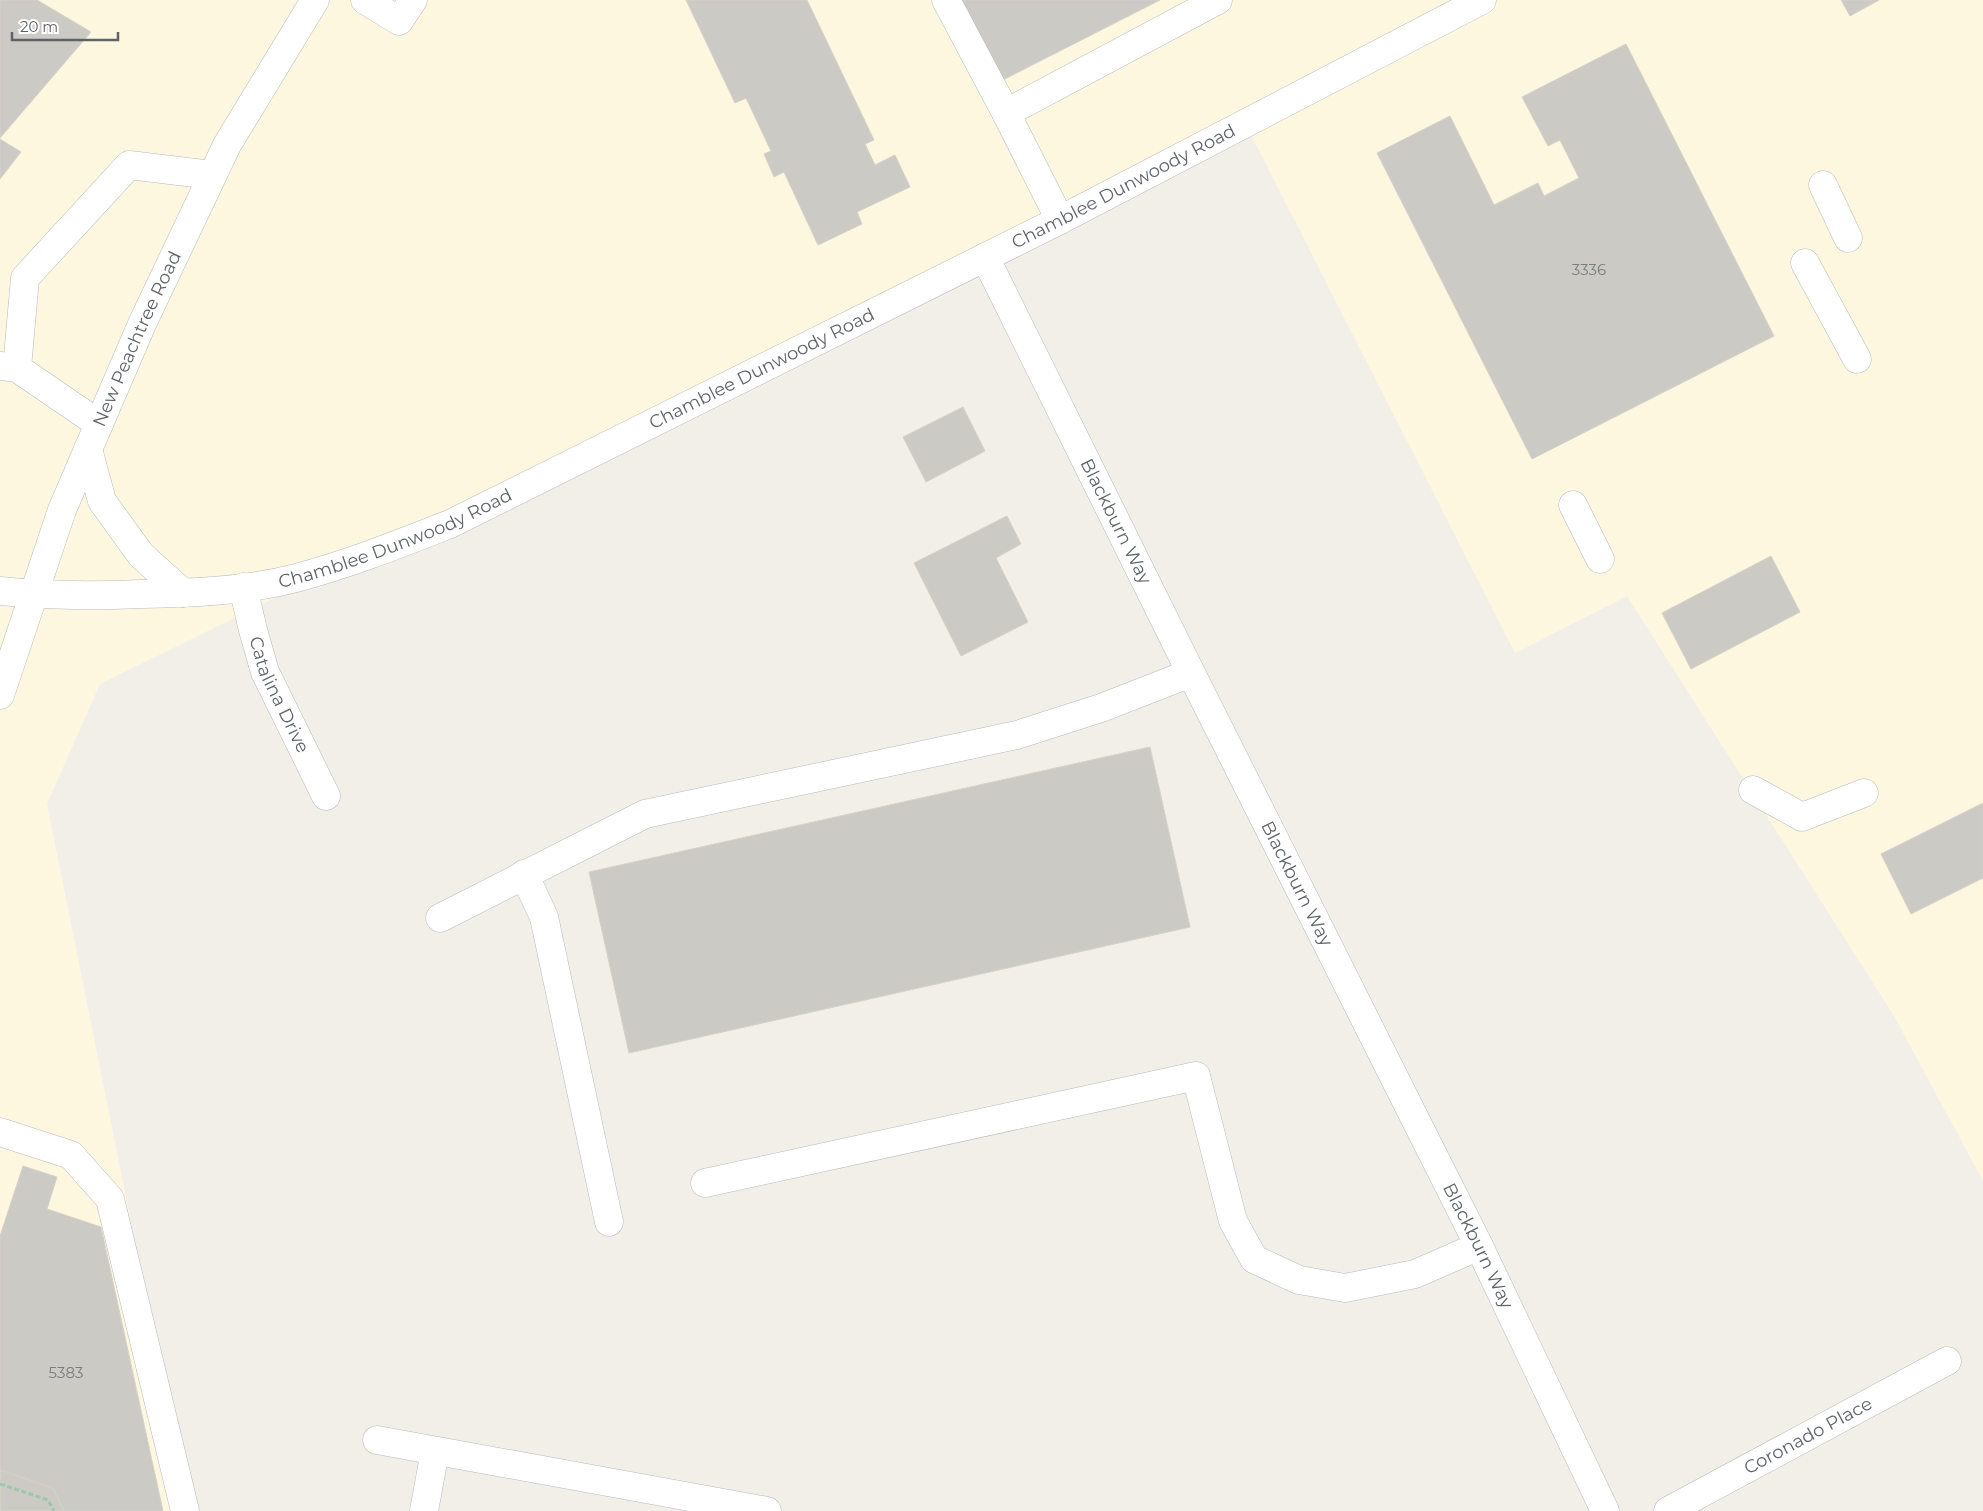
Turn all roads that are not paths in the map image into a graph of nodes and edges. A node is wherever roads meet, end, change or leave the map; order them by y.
1 (315, 0) edge
2 (365, 0) edge
3 (414, 0) edge
4 (946, 0) edge
5 (1218, 0) edge
6 (1482, 0) edge
7 (1006, 114) junction
8 (212, 175) junction
9 (1823, 185) dead end
10 (1060, 220) junction
11 (1848, 238) dead end
12 (985, 257) junction
13 (1805, 263) dead end
14 (1857, 358) dead end
15 (9, 367) edge
16 (99, 424) junction
17 (88, 449) junction
18 (1573, 505) dead end
19 (1600, 558) dead end
20 (243, 587) junction
21 (0, 591) edge
22 (184, 593) junction
23 (32, 595) junction
24 (1191, 673) junction
25 (0, 695) edge
26 (1753, 790) dead end
27 (1864, 793) dead end
28 (326, 796) dead end
29 (524, 874) junction
30 (440, 918) dead end
31 (0, 1132) edge
32 (705, 1183) dead end
33 (610, 1222) dead end
34 (1479, 1246) junction
35 (1946, 1360) dead end
36 (377, 1440) dead end
37 (435, 1450) junction
38 (185, 1511) edge
39 (424, 1511) edge
40 (767, 1511) edge
41 (1605, 1511) edge
42 (1668, 1511) edge

1 - 8 street, New Peachtree Road
2 - 3 street
4 - 7 street
5 - 7 street
6 - 10 street, Chamblee Dunwoody Road
7 - 10 street
8 - 15 street
8 - 16 street, New Peachtree Road
9 - 11 street
10 - 12 street, Chamblee Dunwoody Road
12 - 20 street, Chamblee Dunwoody Road
12 - 24 street, Blackburn Way
13 - 14 street
15 - 16 street
16 - 17 street, New Peachtree Road
17 - 22 street
17 - 23 street, New Peachtree Road
18 - 19 street
20 - 22 street, Chamblee Dunwoody Road
20 - 28 street, Catalina Drive
21 - 23 street, Chamblee Dunwoody Road
22 - 23 street, Chamblee Dunwoody Road
23 - 25 street, New Peachtree Road
24 - 29 street
24 - 34 street, Blackburn Way
26 - 27 street
29 - 30 street
29 - 33 street
31 - 38 street
32 - 34 street
34 - 41 street, Blackburn Way
35 - 42 street, Coronado Place
36 - 37 street
37 - 39 street
37 - 40 street

